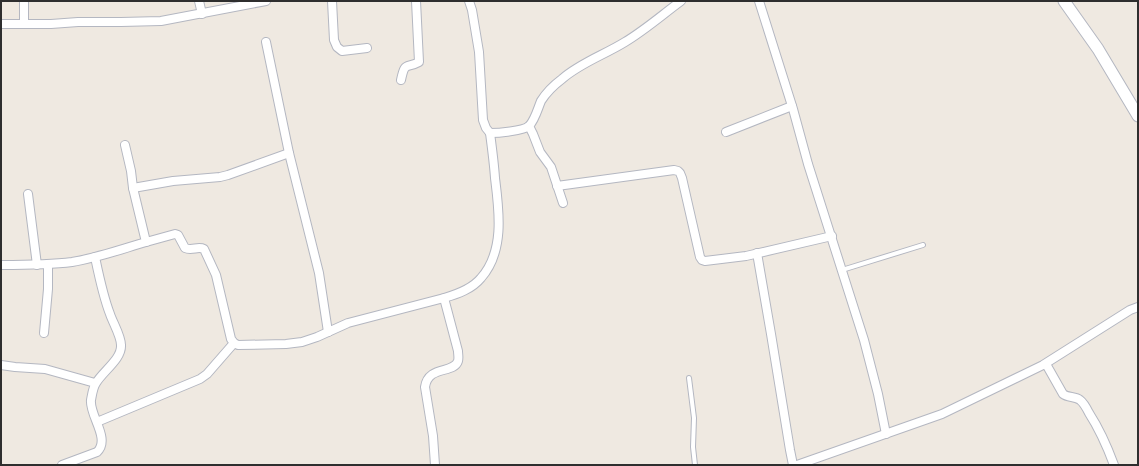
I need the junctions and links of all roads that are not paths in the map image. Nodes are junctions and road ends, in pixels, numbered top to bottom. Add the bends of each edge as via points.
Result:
1 (24, 1) edge
2 (199, 1) edge
3 (266, 1) edge
4 (332, 1) edge
5 (416, 1) edge
6 (469, 1) edge
7 (681, 1) edge
8 (759, 1) edge
9 (1064, 1) edge
10 (202, 14) junction
11 (1, 24) edge
12 (24, 24) junction
13 (266, 42) dead end
14 (367, 48) dead end
15 (401, 80) dead end
16 (792, 106) junction
17 (1138, 116) edge
18 (529, 126) junction
19 (726, 132) dead end
20 (490, 133) junction
21 (125, 145) dead end
22 (290, 153) junction
23 (557, 186) junction
24 (133, 188) junction
25 (28, 194) dead end
26 (563, 203) dead end
27 (832, 236) junction
28 (146, 242) junction
29 (923, 245) dead end
30 (757, 253) junction
31 (95, 257) junction
32 (37, 264) junction
33 (48, 264) junction
34 (1, 265) edge
35 (842, 270) junction
36 (444, 298) junction
37 (1138, 307) edge
38 (328, 332) junction
39 (44, 334) dead end
40 (234, 343) junction
41 (1046, 364) junction
42 (1, 365) edge
43 (689, 378) dead end
44 (96, 383) junction
45 (97, 422) junction
46 (886, 434) junction
47 (62, 465) edge
48 (435, 465) edge
49 (695, 465) edge
50 (793, 465) edge
51 (797, 465) edge
52 (1114, 465) edge

1 - 12 street
2 - 10 street
3 - 10 street
4 - 14 street via 334,40 337,47 342,51
5 - 15 street via 419,62 405,66
6 - 20 street via 479,52 483,120
7 - 18 street via 645,30 562,79 542,100
8 - 16 street
9 - 17 street via 1098,49
10 - 12 street via 148,22
11 - 12 street
13 - 22 street
16 - 19 street
16 - 27 street
18 - 20 street
18 - 23 street via 542,155 551,167
20 - 36 street via 499,217 496,250 482,278 471,287
21 - 24 street
22 - 24 street via 228,175
22 - 38 street via 319,273
23 - 26 street
23 - 30 street via 678,171 682,178 698,253 702,260
24 - 28 street
25 - 32 street
27 - 30 street
27 - 35 street
28 - 31 street
28 - 40 street via 175,234 185,248 204,249 216,275
29 - 35 lane
30 - 50 street
31 - 33 street
31 - 44 street via 109,313 121,341 119,355
32 - 33 street
32 - 34 street
33 - 39 street
35 - 46 street via 864,340
36 - 38 street via 348,323
36 - 48 street via 458,360 453,366 431,374 425,382
37 - 41 street
38 - 40 street via 302,342 286,344
40 - 45 street via 200,379
41 - 46 street via 942,414
41 - 52 street via 1062,394 1081,400 1101,433
42 - 44 street via 45,369
43 - 49 lane via 694,418
44 - 45 street via 91,402
45 - 47 street via 102,442 101,449
46 - 51 street

